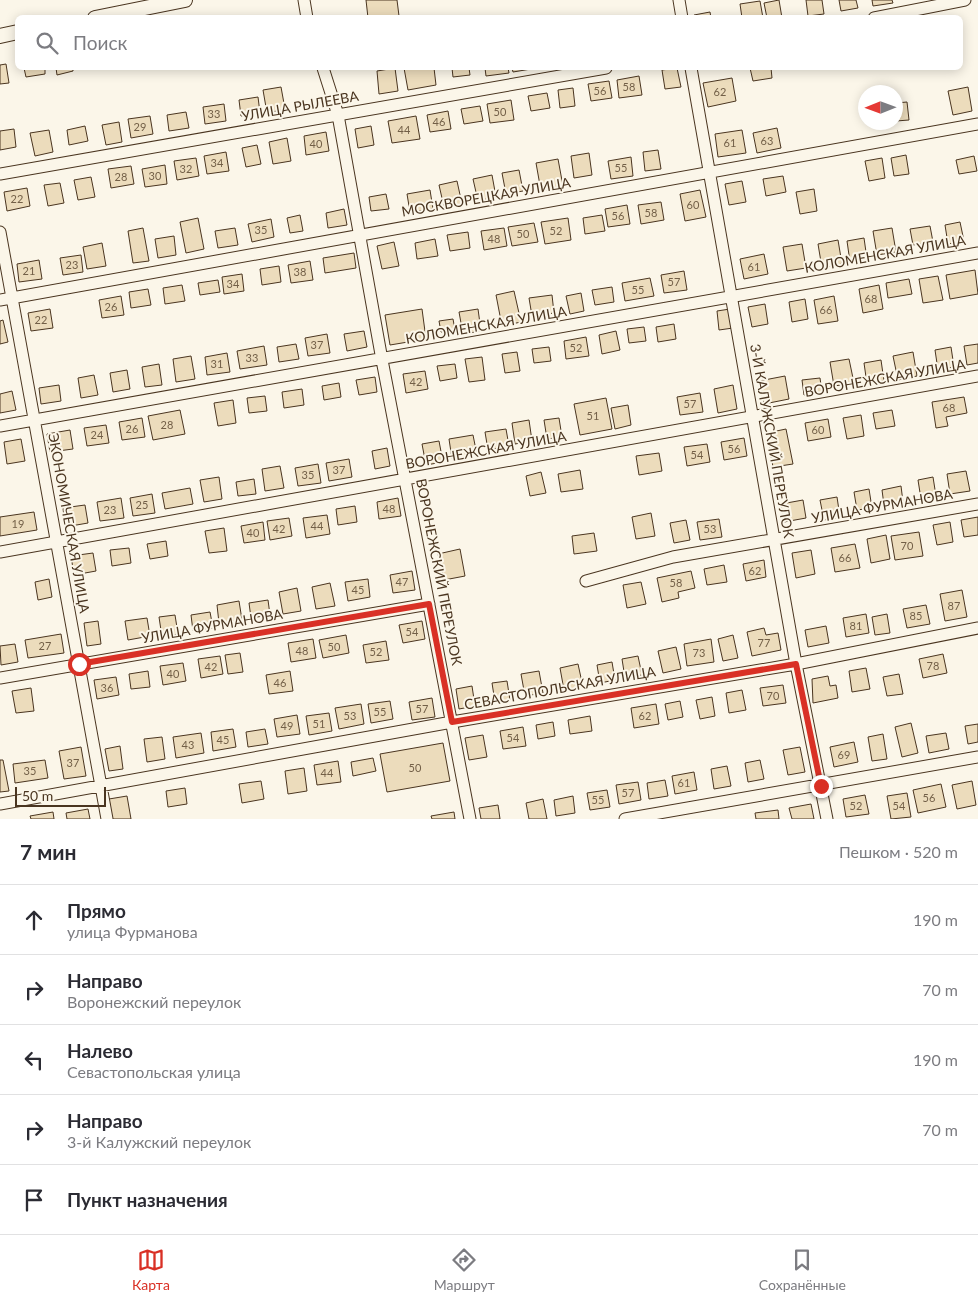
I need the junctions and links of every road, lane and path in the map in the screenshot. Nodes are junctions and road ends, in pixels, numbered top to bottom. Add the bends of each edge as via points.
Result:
1 (185, 0) edge
2 (304, 0) edge
3 (679, 0) edge
4 (965, 0) edge
5 (109, 15) edge
6 (306, 15) edge
7 (682, 15) edge
8 (889, 15) edge
9 (15, 33) edge
10 (0, 36) edge
11 (324, 70) edge
12 (595, 70) edge
13 (690, 70) edge
14 (338, 115) junction
15 (978, 124) edge
16 (710, 173) junction
17 (0, 174) edge
18 (0, 232) edge
19 (361, 235) junction
20 (978, 253) edge
21 (731, 296) junction
22 (6, 299) edge
23 (382, 360) junction
24 (978, 376) edge
25 (752, 417) junction
26 (35, 419) junction
27 (0, 426) edge
28 (406, 479) junction
29 (978, 504) edge
30 (57, 541) junction
31 (775, 541) junction
32 (0, 552) edge
33 (586, 581) dead end
34 (429, 604) junction
35 (978, 628) edge
36 (79, 664) junction
37 (796, 664) junction
38 (0, 678) edge
39 (452, 722) junction
40 (978, 757) edge
41 (101, 786) junction
42 (821, 786) junction
43 (0, 804) edge
44 (107, 819) edge
45 (470, 819) edge
46 (625, 819) edge
47 (827, 819) edge

1 - 5 street
2 - 6 street
3 - 7 street
4 - 8 street
9 - 10 street
11 - 14 street, ВОРОНЕЖСКИЙ ПЕРЕУЛОК
12 - 14 street, УЛИЦА РЫЛЕЕВА
13 - 16 street, 3-Й КАЛУЖСКИЙ ПЕРЕУЛОК
14 - 17 street, УЛИЦА РЫЛЕЕВА
14 - 19 street, ВОРОНЕЖСКИЙ ПЕРЕУЛОК
15 - 16 street, МОСКВОРЕЦКАЯ УЛИЦА
16 - 19 street, МОСКВОРЕЦКАЯ УЛИЦА
16 - 21 street, 3-Й КАЛУЖСКИЙ ПЕРЕУЛОК
18 - 22 street, ЭКОНОМИЧЕСКАЯ УЛИЦА
19 - 22 street, МОСКВОРЕЦКАЯ УЛИЦА
19 - 23 street, ВОРОНЕЖСКИЙ ПЕРЕУЛОК
20 - 21 street, КОЛОМЕНСКАЯ УЛИЦА
21 - 23 street, КОЛОМЕНСКАЯ УЛИЦА
21 - 25 street, 3-Й КАЛУЖСКИЙ ПЕРЕУЛОК
22 - 26 street, ЭКОНОМИЧЕСКАЯ УЛИЦА
23 - 26 street, КОЛОМЕНСКАЯ УЛИЦА
23 - 28 street, ВОРОНЕЖСКИЙ ПЕРЕУЛОК
24 - 25 street, ВОРОНЕЖСКАЯ УЛИЦА
25 - 28 street, ВОРОНЕЖСКАЯ УЛИЦА
25 - 31 street, 3-Й КАЛУЖСКИЙ ПЕРЕУЛОК
26 - 27 street, КОЛОМЕНСКАЯ УЛИЦА
26 - 30 street, ЭКОНОМИЧЕСКАЯ УЛИЦА
28 - 30 street, ВОРОНЕЖСКАЯ УЛИЦА
28 - 34 street, ВОРОНЕЖСКИЙ ПЕРЕУЛОК
29 - 31 street, УЛИЦА ФУРМАНОВА
30 - 32 street, ВОРОНЕЖСКАЯ УЛИЦА
30 - 36 street, ЭКОНОМИЧЕСКАЯ УЛИЦА
31 - 33 street, УЛИЦА ФУРМАНОВА via 674,557
31 - 37 street, 3-Й КАЛУЖСКИЙ ПЕРЕУЛОК
34 - 36 street, УЛИЦА ФУРМАНОВА
34 - 39 street, ВОРОНЕЖСКИЙ ПЕРЕУЛОК
35 - 37 street, СЕВАСТОПОЛЬСКАЯ УЛИЦА
36 - 38 street, УЛИЦА ФУРМАНОВА
36 - 41 street, ЭКОНОМИЧЕСКАЯ УЛИЦА
37 - 39 street, СЕВАСТОПОЛЬСКАЯ УЛИЦА
37 - 42 street, 3-Й КАЛУЖСКИЙ ПЕРЕУЛОК
39 - 41 street, СЕВАСТОПОЛЬСКАЯ УЛИЦА
39 - 45 street, ВОРОНЕЖСКИЙ ПЕРЕУЛОК
40 - 42 street
41 - 43 street, СЕВАСТОПОЛЬСКАЯ УЛИЦА
41 - 44 street, ЭКОНОМИЧЕСКАЯ УЛИЦА
42 - 46 street
42 - 47 street, 3-Й КАЛУЖСКИЙ ПЕРЕУЛОК

